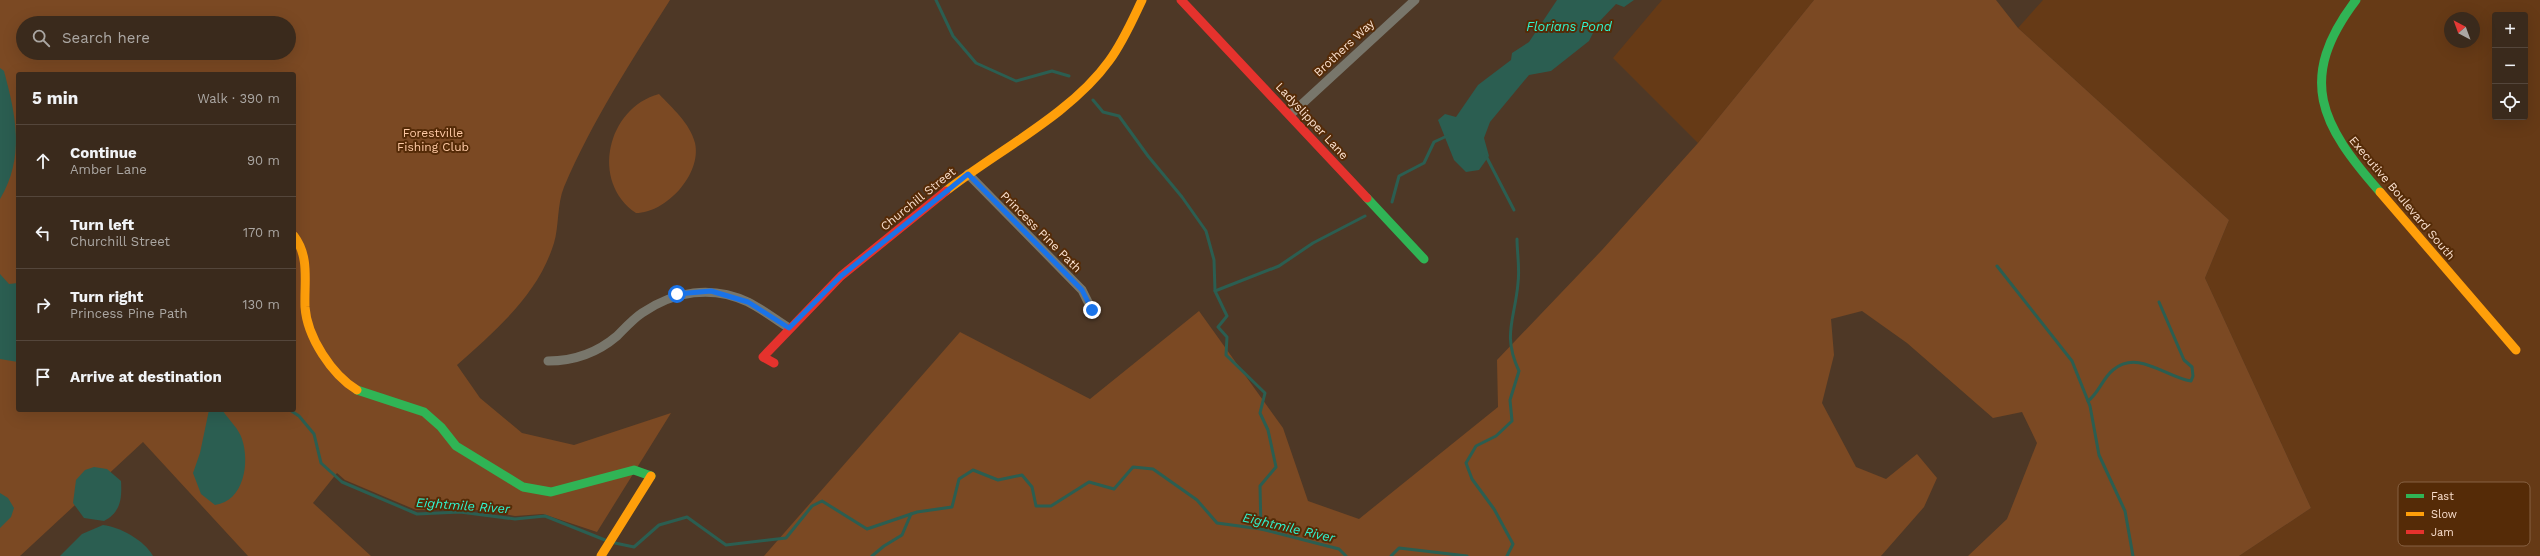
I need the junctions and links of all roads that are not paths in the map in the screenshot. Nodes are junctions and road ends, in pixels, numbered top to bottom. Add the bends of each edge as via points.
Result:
1 (1142, 0) edge
2 (1181, 0) edge
3 (1415, 0) edge
4 (2356, 0) edge
5 (1290, 114) junction
6 (968, 174) junction
7 (296, 239) edge
8 (1424, 259) dead end
9 (1092, 310) dead end
10 (789, 328) junction
11 (2516, 350) dead end
12 (548, 361) dead end
13 (774, 363) dead end
14 (601, 556) edge

1 - 6 street, Churchill Street via 1125,38 1091,83 1068,104
2 - 5 street, Ladyslipper Lane
3 - 5 street, Brothers Way
4 - 11 street, Executive Boulevard South via 2333,32 2324,60 2322,99 2330,124 2350,158
5 - 8 street, Ladyslipper Lane
6 - 9 street, Princess Pine Path via 1082,290
6 - 10 street, Churchill Street via 841,276
7 - 14 street via 300,244 307,276 305,308 316,346 339,375 356,390 424,412 441,427 456,446 523,487 551,492 634,470 652,475
10 - 12 street via 748,302 711,291 677,294 642,313 616,337 588,356
10 - 13 street, Churchill Street via 763,357

